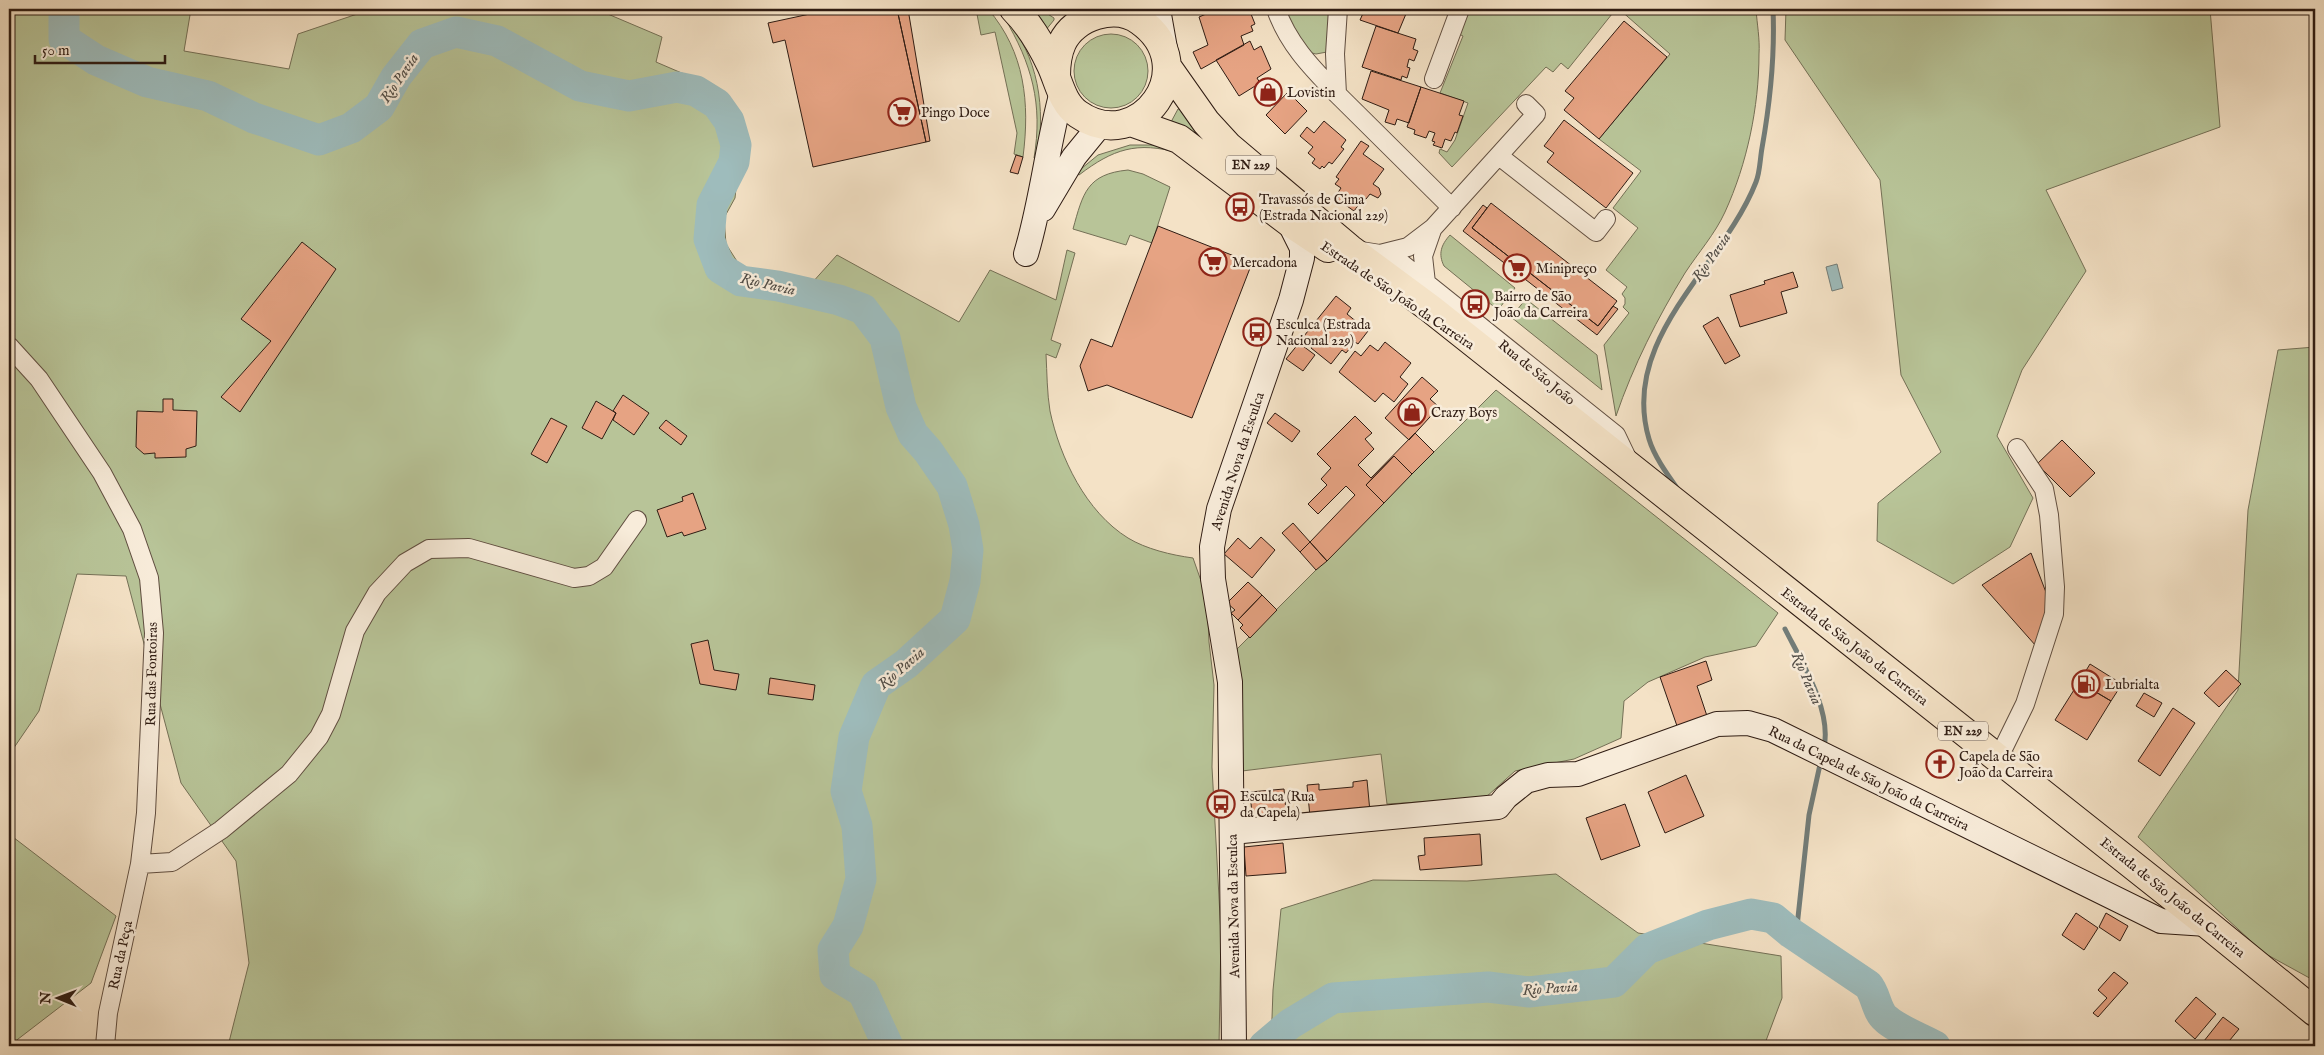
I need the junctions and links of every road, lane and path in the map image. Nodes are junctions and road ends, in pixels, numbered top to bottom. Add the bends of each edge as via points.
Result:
1 (1014, 9) edge
2 (1158, 9) edge
3 (1276, 9) edge
4 (1338, 9) edge
5 (1460, 9) edge
6 (1092, 12) edge
7 (1167, 61) junction
8 (1434, 79) dead end
9 (1059, 84) junction
10 (1337, 94) junction
11 (1526, 104) dead end
12 (1131, 122) junction
13 (1101, 124) junction
14 (1499, 156) junction
15 (1452, 208) junction
16 (1606, 219) dead end
17 (1036, 221) junction
18 (1289, 222) junction
19 (1433, 228) junction
20 (1347, 253) junction
21 (1026, 254) dead end
22 (1380, 254) junction
23 (1426, 283) junction
24 (1291, 300) junction
25 (9, 346) edge
26 (2017, 448) dead end
27 (1634, 471) junction
28 (637, 520) dead end
29 (1998, 759) junction
30 (1232, 832) junction
31 (140, 864) junction
32 (2207, 924) junction
33 (2291, 992) junction
34 (2315, 1004) edge
35 (2315, 1012) edge
36 (105, 1046) edge
37 (1234, 1046) edge

1 - 9 main road, EN 229 via 1042,47
2 - 7 street
3 - 10 street via 1300,55
4 - 10 street
5 - 8 street
6 - 7 main road, EN 229 via 1121,13 1137,18 1150,28
6 - 9 main road, EN 229 via 1063,41 1057,58
7 - 12 main road, EN 229 via 1164,88 1154,106
7 - 20 main road, Estrada de São João da Carreira / EN 229 via 1206,122 1228,146
9 - 13 main road, EN 229 via 1068,104 1077,113
9 - 17 street
10 - 15 street
11 - 14 street, Rua de São João via 1536,114
12 - 13 main road, EN 229
12 - 18 main road, Estrada de São João da Carreira / EN 229 via 1179,139
13 - 17 street via 1074,157
14 - 15 street, Rua de São João
14 - 16 street via 1596,232
15 - 19 street, Rua de São João
17 - 21 street
18 - 20 main road, Estrada de São João da Carreira / EN 229
18 - 24 street, Avenida Nova da Esculca via 1302,248
19 - 22 street, Rua de São João via 1415,244
19 - 23 street, Rua de São João via 1423,256
20 - 22 street, Rua de São João
20 - 24 street, Avenida Nova da Esculca via 1326,256 1314,265
20 - 27 main road, Estrada de São João da Carreira / EN 229
22 - 23 street, Rua de São João via 1400,262
23 - 27 street, Rua de São João via 1616,435
24 - 30 street, Avenida Nova da Esculca via 1219,509 1213,537 1213,579 1230,682
25 - 31 street, Rua das Fontoiras via 39,379 102,473 132,529 148,578 154,632 146,813
26 - 29 street via 2044,489 2055,588 2054,614 2025,704
27 - 29 main road, Estrada de São João da Carreira / EN 229
28 - 31 street via 604,567 589,576 574,578 469,548 429,549 405,563 377,593 355,630 331,714 319,738 289,774 221,830 172,862
29 - 32 main road, Estrada de São João da Carreira / EN 229
30 - 32 street, Rua da Capela de São João da Carreira via 1498,807 1526,780 1578,774 1716,724 1748,723 1773,730 2160,922
30 - 37 street, Avenida Nova da Esculca
31 - 36 street, Rua da Peça via 108,1013
32 - 33 main road, Estrada de São João da Carreira / EN 229
33 - 34 main road, EN 229
33 - 35 main road, EN 229

